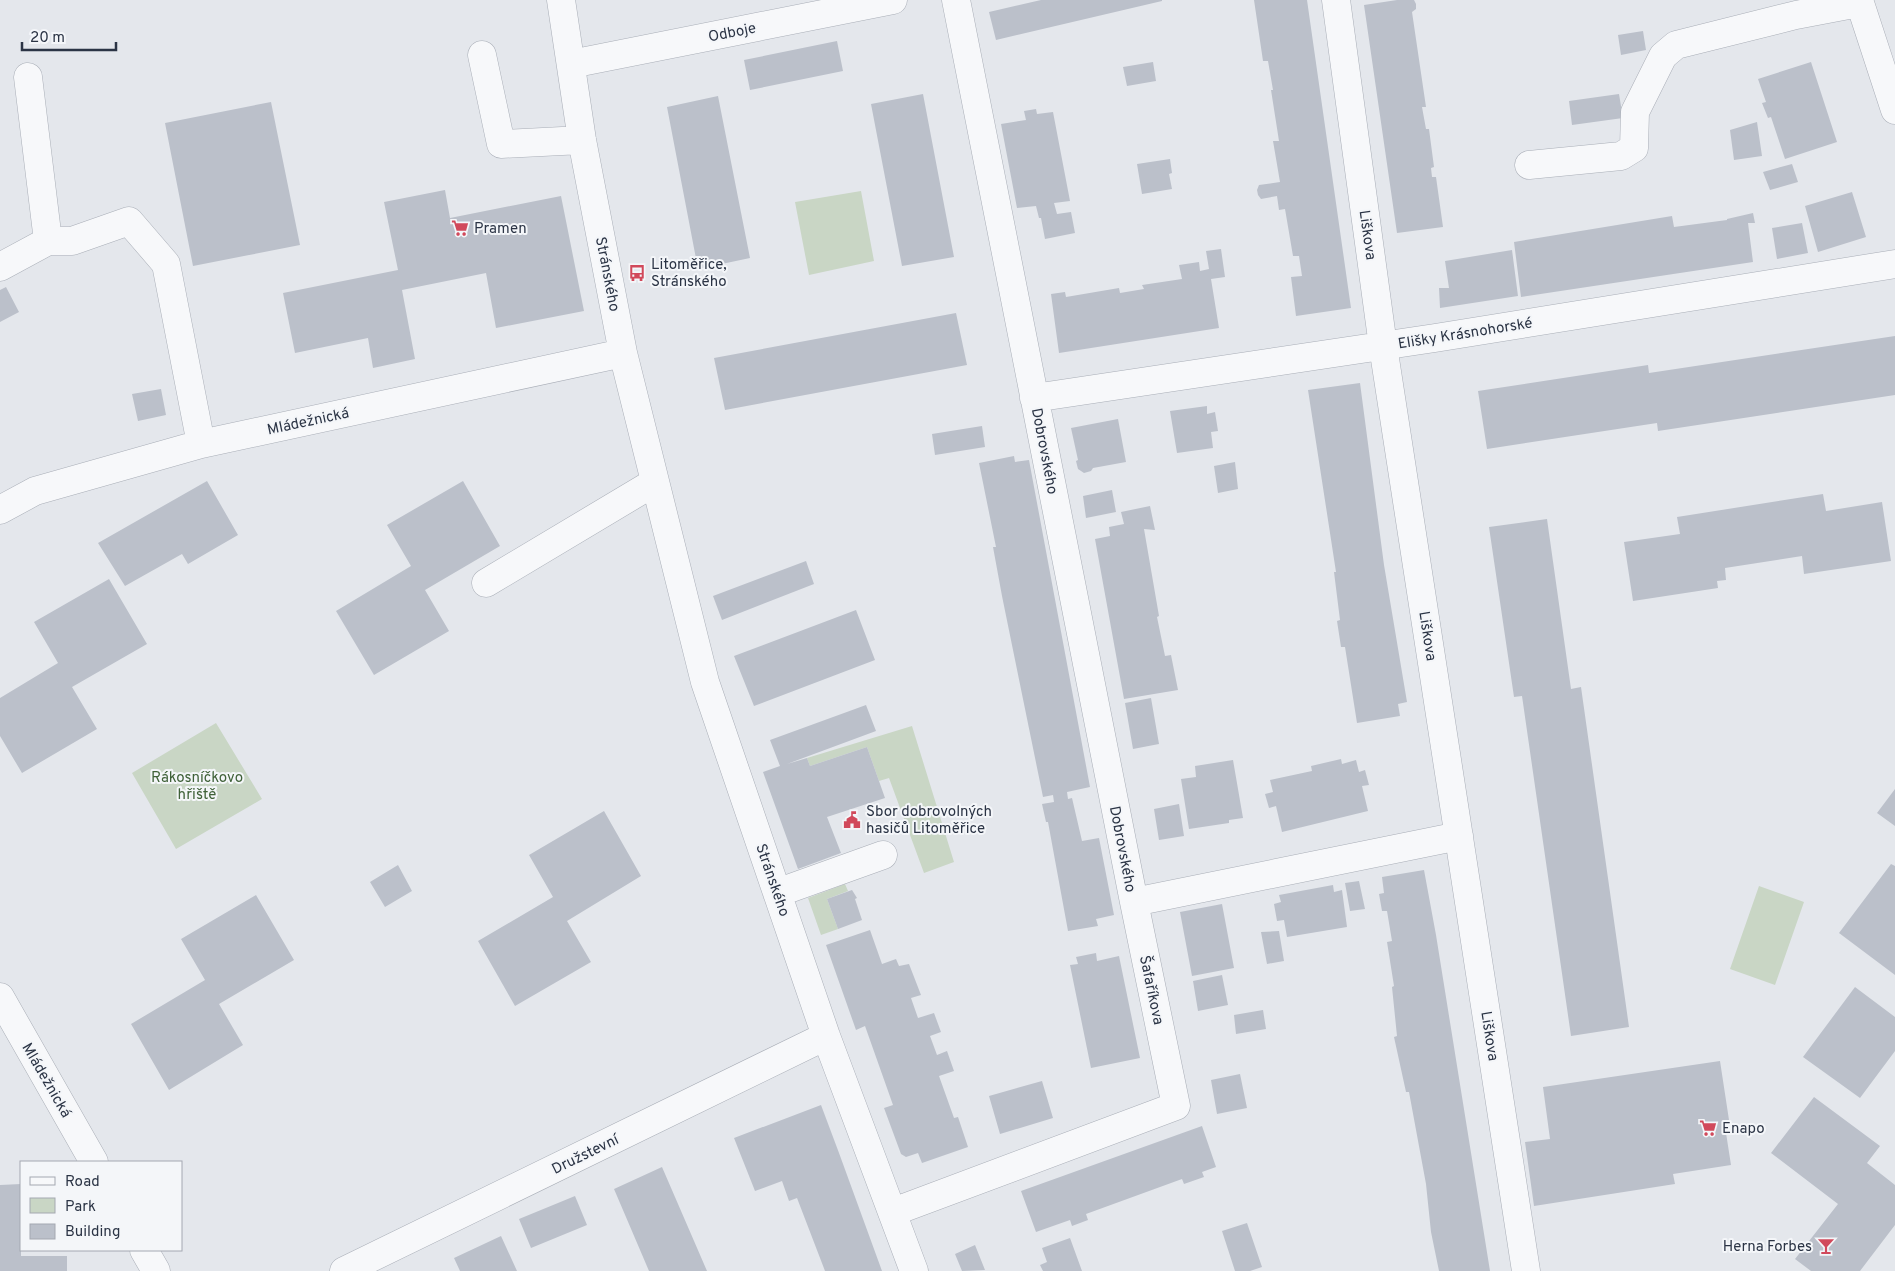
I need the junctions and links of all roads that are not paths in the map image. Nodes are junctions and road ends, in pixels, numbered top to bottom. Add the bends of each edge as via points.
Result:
1 (561, 0) edge
2 (893, 0) edge
3 (956, 0) edge
4 (1336, 0) edge
5 (1859, 2) edge
6 (1794, 7) edge
7 (482, 55) dead end
8 (571, 64) junction
9 (28, 77) dead end
10 (1895, 110) edge
11 (582, 140) junction
12 (1529, 165) dead end
13 (48, 241) junction
14 (1895, 264) edge
15 (0, 267) edge
16 (1383, 346) junction
17 (624, 353) junction
18 (1034, 398) junction
19 (201, 444) junction
20 (655, 482) junction
21 (0, 510) edge
22 (486, 583) dead end
23 (1459, 836) junction
24 (882, 855) dead end
25 (777, 893) junction
26 (1134, 902) junction
27 (0, 997) edge
28 (826, 1036) junction
29 (93, 1161) edge
30 (893, 1212) junction
31 (145, 1251) edge
32 (156, 1271) edge
33 (344, 1271) edge
34 (914, 1271) edge
35 (1526, 1271) edge

1 - 8 street, Stránského
2 - 8 street, Odboje
3 - 18 street, Dobrovského
4 - 16 street, Liškova
5 - 6 street
5 - 10 street
6 - 12 street via 1676,45 1663,56 1635,112 1634,148 1621,156
7 - 11 street via 501,144
8 - 11 street, Stránského
9 - 13 street
11 - 17 street, Stránského
13 - 15 street
13 - 19 street via 72,241 129,221 166,264
14 - 16 street, Elišky Krásnohorské
16 - 18 street, Elišky Krásnohorské
16 - 23 street, Liškova
17 - 19 street, Mládežnická
17 - 20 street, Stránského
18 - 26 street, Dobrovského
19 - 21 street, Mládežnická via 35,491
20 - 22 street
20 - 25 street, Stránského via 705,682
23 - 26 street
23 - 35 street, Liškova
24 - 25 street
25 - 28 street, Stránského
26 - 30 street, Šafaříkova via 1176,1106
27 - 29 street, Mládežnická
28 - 30 street, Stránského
28 - 33 street, Družstevní
30 - 34 street, Stránského
31 - 32 street

